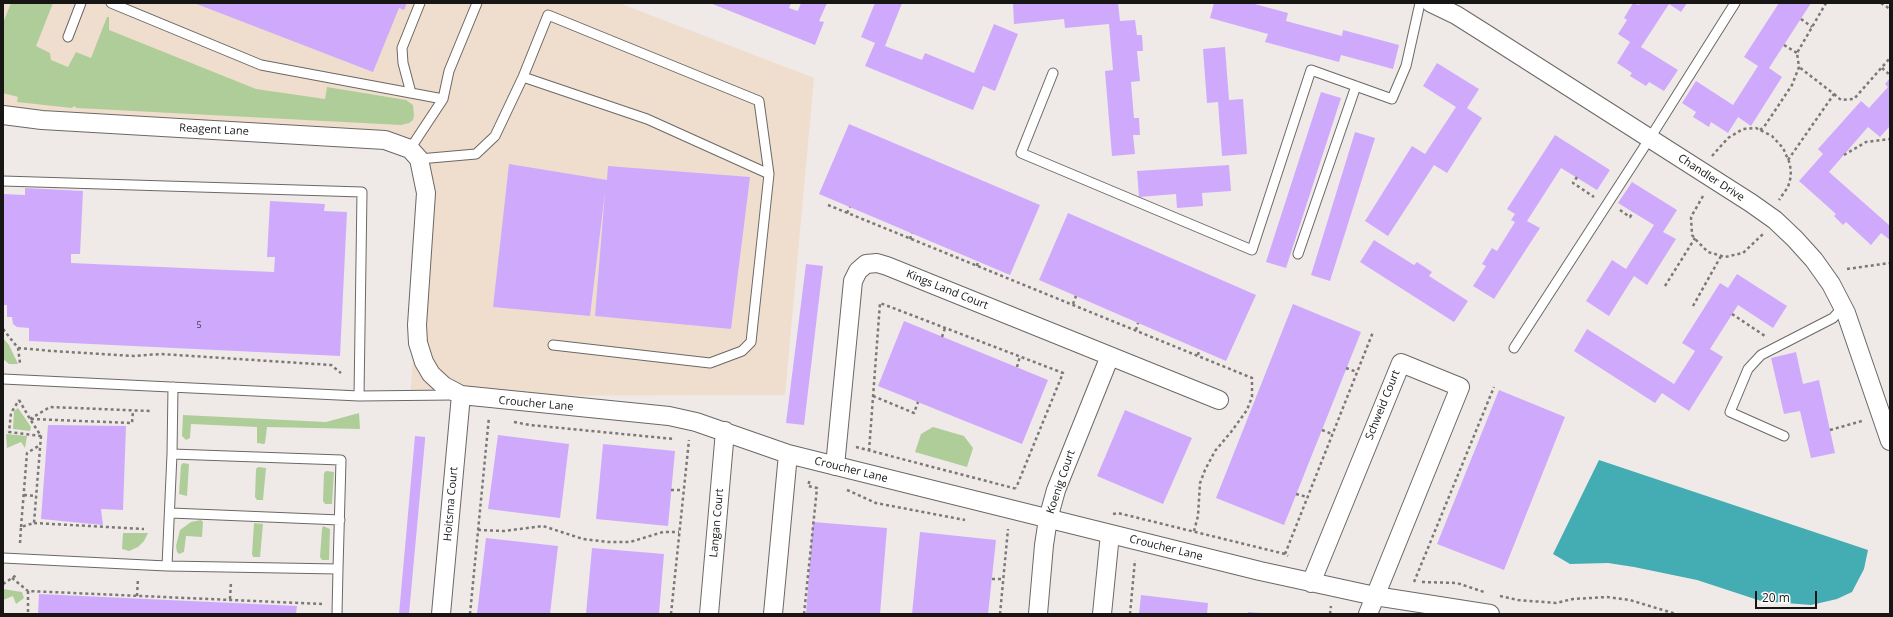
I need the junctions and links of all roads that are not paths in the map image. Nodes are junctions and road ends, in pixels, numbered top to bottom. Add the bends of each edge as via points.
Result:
1 (81, 3) edge
2 (111, 3) edge
3 (420, 3) edge
4 (477, 3) edge
5 (1420, 3) edge
6 (1431, 3) edge
7 (1735, 3) edge
8 (68, 37) dead end
9 (1053, 73) dead end
10 (523, 77) junction
11 (1356, 86) junction
12 (411, 93) junction
13 (443, 99) junction
14 (3, 115) edge
15 (1650, 138) junction
16 (415, 154) junction
17 (768, 174) junction
18 (3, 181) edge
19 (1298, 254) dead end
20 (1843, 307) junction
21 (553, 345) dead end
22 (1514, 348) dead end
23 (1110, 356) junction
24 (3, 379) edge
25 (173, 387) junction
26 (461, 395) junction
27 (359, 396) junction
28 (1219, 400) dead end
29 (725, 431) junction
30 (1784, 436) dead end
31 (1890, 441) edge
32 (172, 454) junction
33 (788, 454) junction
34 (836, 466) junction
35 (171, 512) junction
36 (1048, 519) junction
37 (340, 520) junction
38 (1110, 534) junction
39 (3, 558) edge
40 (168, 566) junction
41 (338, 569) junction
42 (1311, 583) junction
43 (1375, 596) junction
44 (1433, 609) edge
45 (337, 614) edge
46 (441, 614) edge
47 (709, 614) edge
48 (773, 614) edge
49 (1038, 614) edge
50 (1102, 614) edge
51 (1368, 614) edge
52 (1490, 614) edge

1 - 8 lane
2 - 12 lane via 261,65
3 - 12 lane via 402,48
4 - 13 lane via 449,71
5 - 11 lane via 1406,66 1392,99
6 - 15 street, Chandler Drive via 1456,15
7 - 15 lane
9 - 11 lane via 1021,153 1252,250 1311,70
10 - 16 lane via 495,136 476,154
10 - 17 lane via 647,119
10 - 17 lane via 548,15 759,101
11 - 19 lane
12 - 13 lane
13 - 16 lane
14 - 16 street, Reagent Lane via 42,120 385,140
15 - 20 street, Chandler Drive via 1771,217 1814,260
15 - 22 lane
16 - 26 street, Croucher Lane via 426,193 418,343 431,374 444,386
17 - 21 lane via 751,342 742,351 710,363
18 - 27 lane via 362,192
20 - 30 lane via 1833,318 1761,355 1748,369 1730,412
20 - 31 street, Chandler Drive
23 - 28 street, Kings Land Court
23 - 34 street, Kings Land Court via 886,266 877,263 866,264 858,271 853,281
23 - 36 street, Koenig Court via 1056,490
24 - 25 lane
25 - 27 lane
25 - 32 lane
26 - 27 lane
26 - 29 street, Croucher Lane via 669,416
26 - 46 street, Hoitsma Court
29 - 33 street, Croucher Lane
29 - 47 street, Langan Court
32 - 35 lane
32 - 37 lane via 341,460
33 - 34 street, Croucher Lane
33 - 48 street
34 - 36 street, Croucher Lane
35 - 37 lane
35 - 40 lane
36 - 38 street, Croucher Lane
36 - 49 street, Koenig Court
37 - 41 lane
38 - 42 street, Croucher Lane
38 - 50 street
39 - 40 lane
40 - 41 lane
41 - 45 lane
42 - 43 street, Croucher Lane
42 - 43 street, Schweid Court via 1401,363 1460,387
43 - 44 street, Croucher Lane
43 - 51 street
44 - 52 street, Croucher Lane

